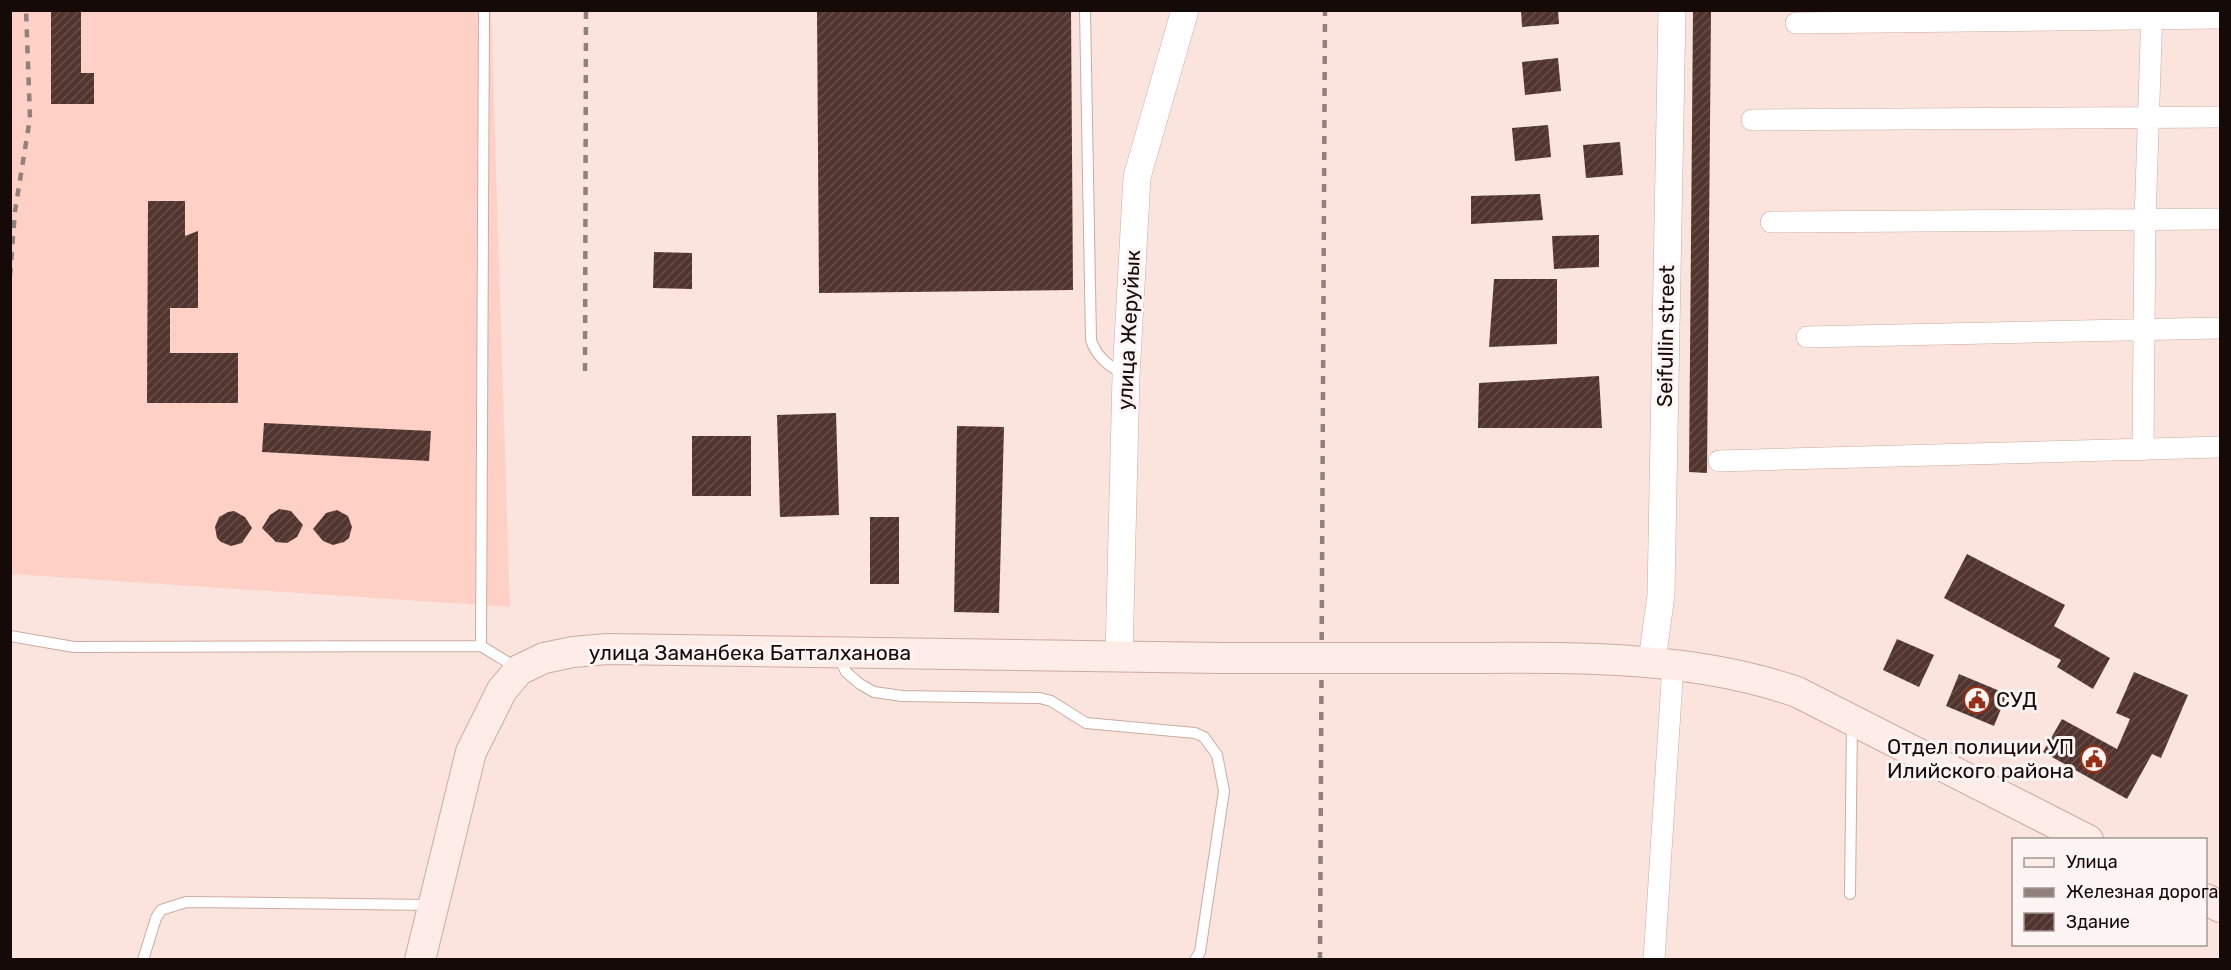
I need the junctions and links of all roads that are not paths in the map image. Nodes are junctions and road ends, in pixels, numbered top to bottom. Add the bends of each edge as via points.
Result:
1 (484, 10) edge
2 (1085, 10) edge
3 (1185, 10) edge
4 (1672, 10) edge
5 (2152, 15) edge
6 (2220, 18) edge
7 (1796, 23) dead end
8 (2147, 117) junction
9 (2220, 117) edge
10 (1752, 120) dead end
11 (2220, 219) edge
12 (2145, 221) junction
13 (1771, 222) dead end
14 (2220, 328) edge
15 (2145, 329) junction
16 (1807, 337) dead end
17 (1126, 376) junction
18 (2220, 447) edge
19 (2144, 450) junction
20 (1719, 461) dead end
21 (10, 636) edge
22 (481, 646) junction
23 (837, 652) junction
24 (1119, 656) junction
25 (1662, 663) junction
26 (519, 670) junction
27 (1852, 719) junction
28 (2084, 838) edge
29 (1850, 894) dead end
30 (433, 905) junction
31 (143, 960) edge
32 (420, 960) edge
33 (1195, 960) edge
34 (1654, 960) edge

1 - 22 lane
2 - 17 lane via 1091,340 1106,364
3 - 17 street, улица Жеруйык via 1137,177
4 - 25 street, Seifullin street
5 - 6 street
5 - 7 street
5 - 8 street
8 - 9 street
8 - 10 street
8 - 12 street
11 - 12 street
12 - 13 street
12 - 15 street
14 - 15 street
15 - 16 street
15 - 19 street
17 - 24 street, улица Жеруйык
18 - 19 street
19 - 20 street
21 - 22 lane via 74,646
22 - 26 lane
23 - 24 main road, улица Заманбека Батталханова
23 - 26 main road, улица Заманбека Батталханова via 607,649 544,658
23 - 33 lane via 846,672 874,692 1040,698 1086,723 1196,733 1204,737 1218,755 1224,791 1200,952
24 - 25 main road, улица Заманбека Батталханова, bridge
25 - 27 main road via 1767,681
25 - 34 street
26 - 30 main road, улица Заманбека Батталханова via 502,690 471,752
27 - 28 main road
27 - 29 lane
30 - 31 lane via 186,902 161,910
30 - 32 main road, улица Заманбека Батталханова

